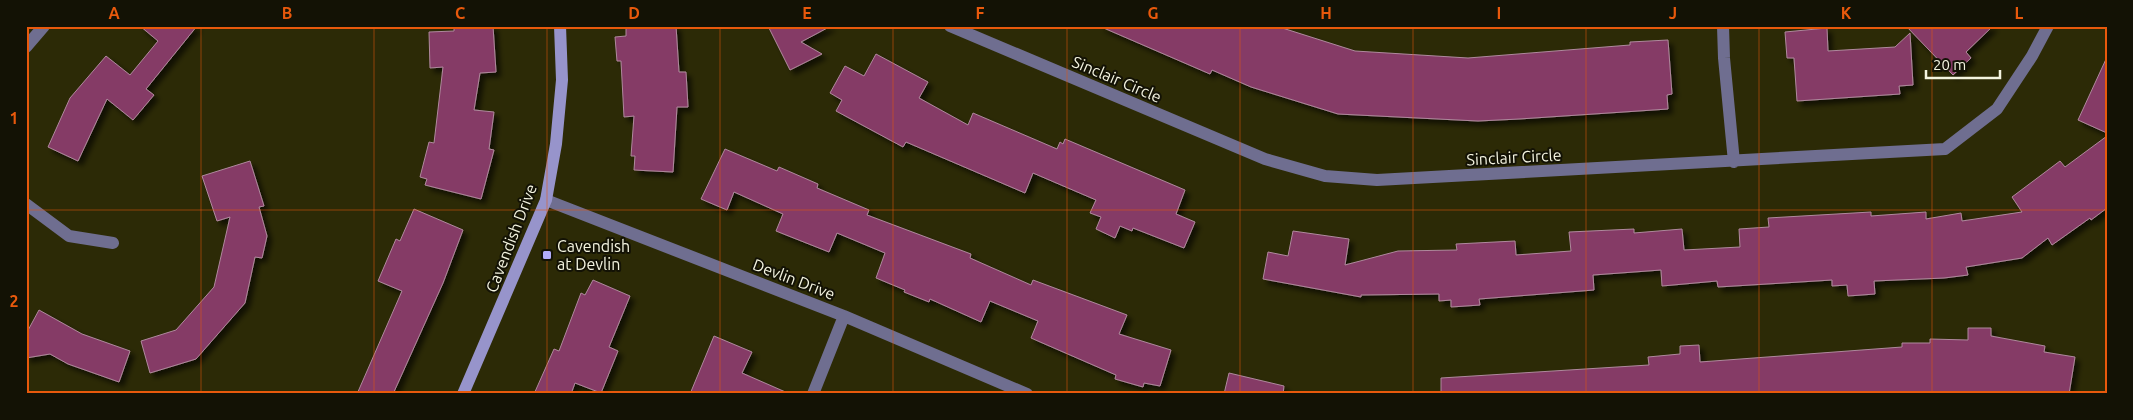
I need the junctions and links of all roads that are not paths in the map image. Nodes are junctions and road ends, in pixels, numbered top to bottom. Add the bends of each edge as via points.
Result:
1 (44, 26) edge
2 (560, 26) edge
3 (950, 26) edge
4 (1723, 26) edge
5 (2048, 26) edge
6 (26, 47) edge
7 (1734, 162) junction
8 (546, 200) junction
9 (26, 204) edge
10 (113, 243) dead end
11 (844, 316) junction
12 (463, 394) edge
13 (813, 394) edge
14 (1027, 394) edge

1 - 6 street
2 - 8 street, Cavendish Drive via 562,80 556,144
3 - 7 street, Sinclair Circle via 1265,159 1325,176 1377,180
4 - 7 street
5 - 7 street, Sinclair Circle via 1997,109 1945,149
8 - 11 street, Devlin Drive
8 - 12 street, Cavendish Drive
9 - 10 street via 68,236
11 - 13 street
11 - 14 street, Devlin Drive

